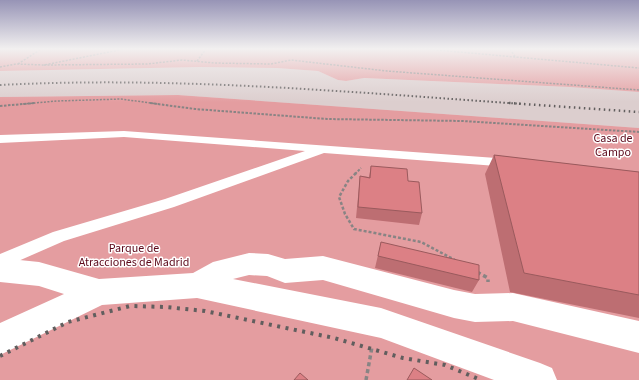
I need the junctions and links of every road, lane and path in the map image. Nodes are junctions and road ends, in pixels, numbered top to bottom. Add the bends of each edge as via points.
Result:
1 (350, 67) edge
2 (626, 67) edge
3 (639, 68) edge
4 (639, 90) edge
5 (0, 106) edge
6 (639, 132) edge
7 (0, 138) edge
8 (324, 148) junction
9 (378, 152) junction
10 (522, 164) edge
11 (0, 262) edge
12 (461, 263) edge
13 (0, 270) edge
14 (474, 270) edge
15 (197, 285) junction
16 (99, 292) junction
17 (492, 308) junction
18 (376, 322) junction
19 (639, 337) edge
20 (0, 339) edge
21 (366, 380) edge
22 (540, 380) edge

1 - 4 path
2 - 3 path
5 - 6 path via 121,99 195,109 327,118 462,121
7 - 8 lane via 124,134
8 - 9 lane
8 - 11 lane via 169,203 59,236
9 - 10 lane
9 - 12 path via 348,181 339,197 354,229 421,242
13 - 16 street via 39,274
14 - 17 path via 488,278
15 - 16 street
15 - 17 street via 223,270 249,264 268,265 284,272 323,268 454,304
15 - 18 street
16 - 20 street
17 - 19 street via 513,307
18 - 21 path
18 - 22 street

